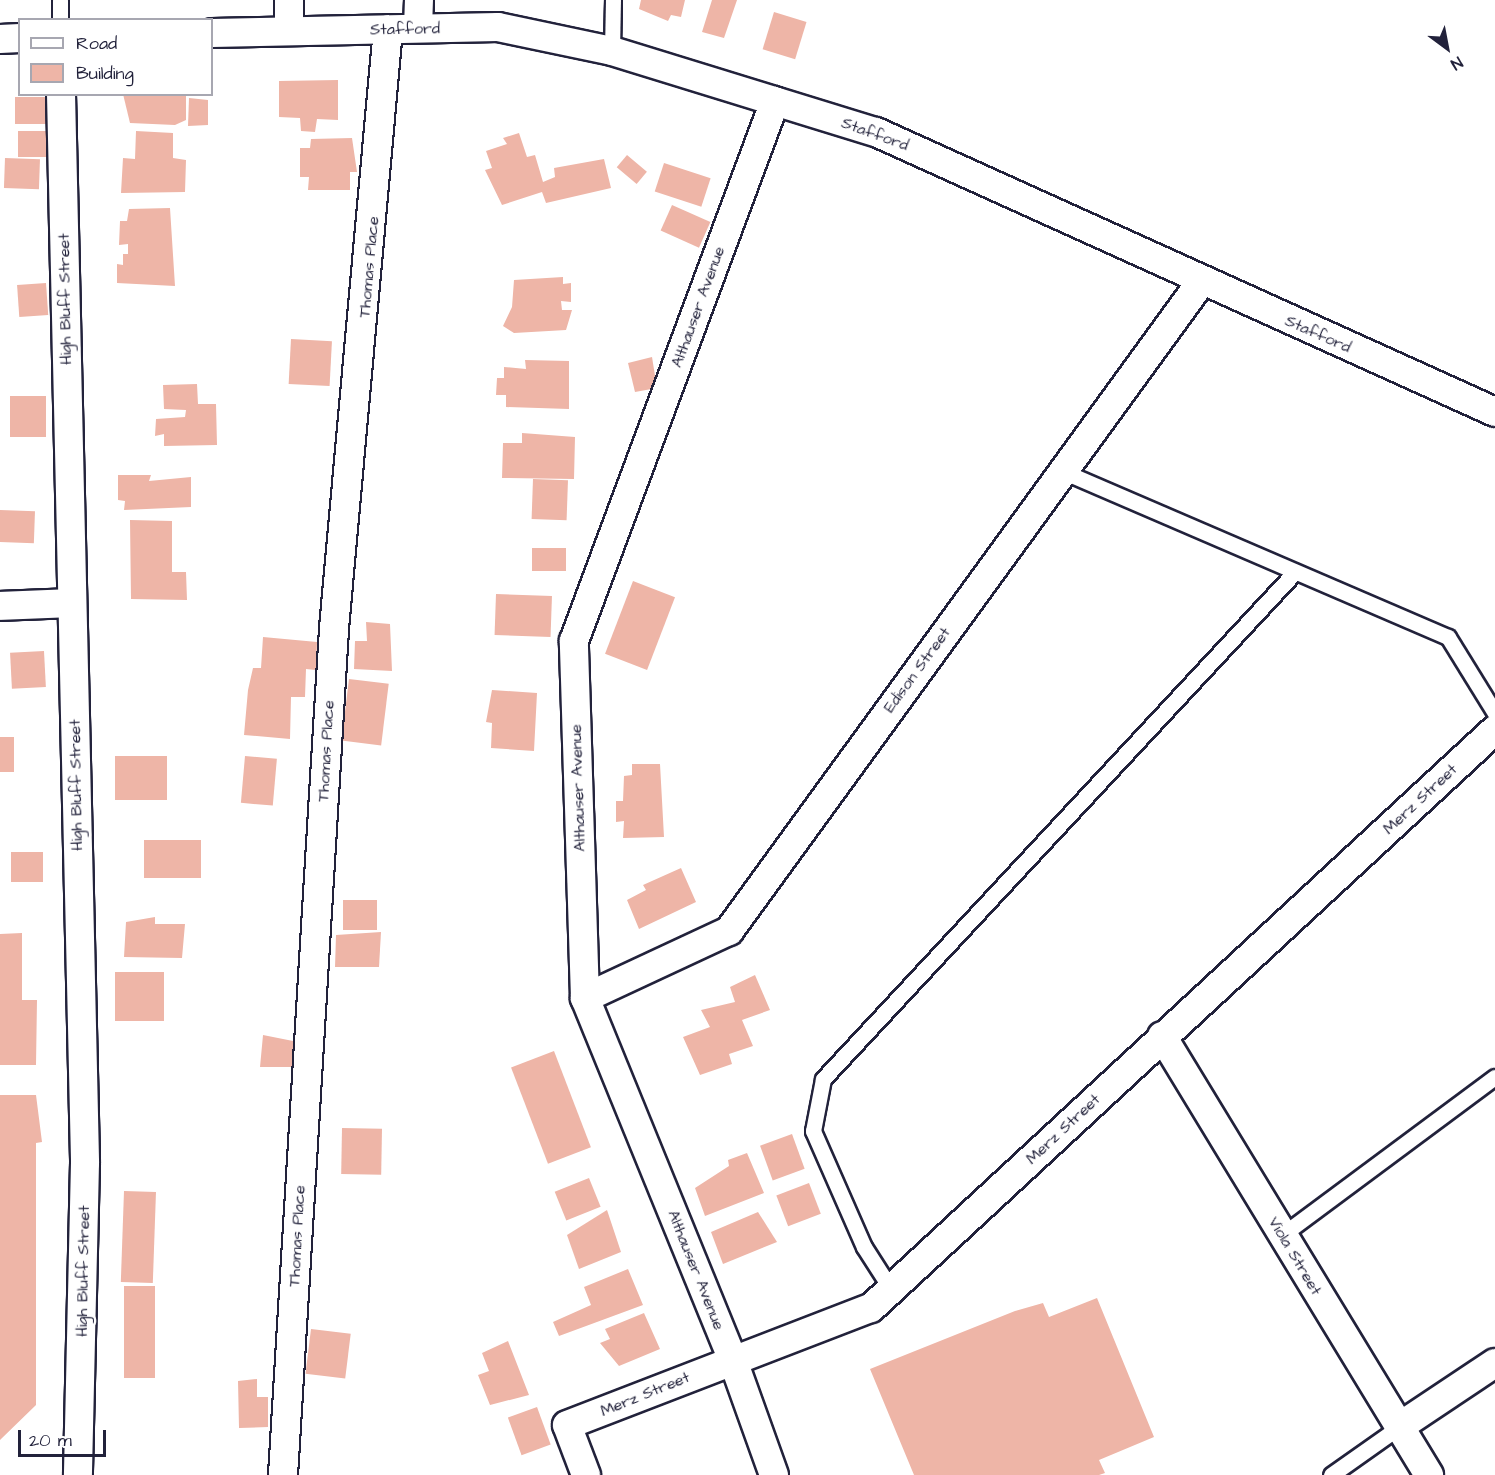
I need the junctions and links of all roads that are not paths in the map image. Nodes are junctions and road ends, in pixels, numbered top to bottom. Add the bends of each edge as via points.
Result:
1 (60, 0) edge
2 (289, 0) edge
3 (419, 0) edge
4 (613, 0) edge
5 (60, 18) edge
6 (418, 28) junction
7 (388, 29) junction
8 (289, 31) junction
9 (213, 33) edge
10 (18, 38) edge
11 (0, 39) edge
12 (612, 51) junction
13 (60, 96) edge
14 (775, 101) junction
15 (1201, 282) junction
16 (1495, 412) edge
17 (1060, 470) junction
18 (1295, 572) junction
19 (71, 603) junction
20 (0, 606) edge
21 (1495, 713) edge
22 (1495, 730) edge
23 (585, 998) junction
24 (1162, 1036) junction
25 (1495, 1077) edge
26 (1282, 1235) junction
27 (891, 1289) junction
28 (732, 1358) junction
29 (1495, 1363) edge
30 (1399, 1427) junction
31 (78, 1475) edge
32 (283, 1475) edge
33 (586, 1475) edge
34 (774, 1475) edge
35 (1331, 1475) edge
36 (1429, 1475) edge

1 - 5 lane
2 - 8 street
3 - 6 street
4 - 12 lane
6 - 7 street, Stafford
6 - 12 street, Stafford via 498,27
7 - 8 street, Stafford
7 - 32 street, Thomas Place via 334,628
8 - 9 street, Stafford
10 - 11 street
12 - 14 street, Stafford
13 - 19 street, High Bluff Street
14 - 15 street, Stafford via 876,132
14 - 23 street, Althauser Avenue via 573,641
15 - 16 street, Stafford
15 - 17 street, Edison Street
17 - 18 lane
17 - 23 street, Edison Street via 729,931
18 - 21 lane via 1448,637
18 - 27 lane via 823,1079 813,1131 864,1247
19 - 20 street
19 - 31 street, High Bluff Street via 85,1163
22 - 24 street, Merz Street
23 - 28 street, Althauser Avenue
24 - 26 street, Viola Street
24 - 27 street, Merz Street
25 - 26 lane
26 - 30 street, Viola Street
27 - 28 street, Merz Street via 871,1308
28 - 33 street, Merz Street via 567,1425
28 - 34 street, Althauser Avenue
29 - 30 street
30 - 35 lane
30 - 36 street, Viola Street

